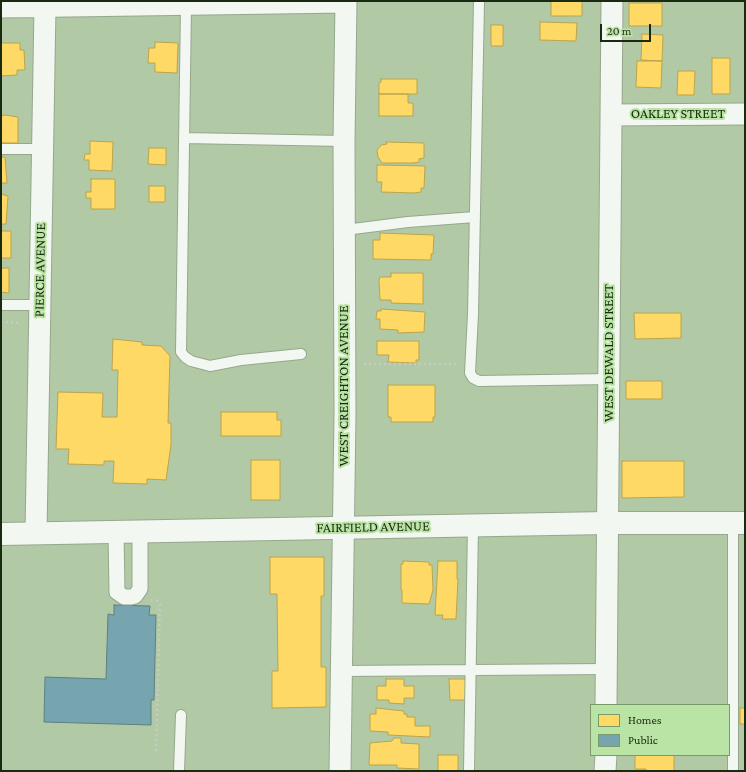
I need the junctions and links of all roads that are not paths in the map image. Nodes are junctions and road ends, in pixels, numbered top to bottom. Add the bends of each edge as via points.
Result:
1 (479, 1) edge
2 (612, 1) edge
3 (346, 2) edge
4 (186, 6) junction
5 (1, 7) edge
6 (45, 7) junction
7 (745, 114) edge
8 (611, 115) junction
9 (184, 138) junction
10 (344, 141) junction
11 (1, 149) edge
12 (42, 149) junction
13 (475, 217) junction
14 (345, 230) junction
15 (40, 304) junction
16 (1, 305) edge
17 (300, 354) dead end
18 (609, 379) junction
19 (608, 523) junction
20 (739, 523) edge
21 (473, 525) junction
22 (342, 528) junction
23 (116, 532) junction
24 (140, 532) junction
25 (36, 533) junction
26 (1, 534) edge
27 (470, 669) junction
28 (606, 669) junction
29 (341, 671) junction
30 (606, 704) edge
31 (180, 714) dead end
32 (606, 756) edge
33 (179, 771) edge
34 (340, 771) edge
35 (469, 771) edge
36 (606, 771) edge
37 (733, 771) edge

1 - 13 lane
2 - 8 street, WEST DEWALD STREET
3 - 4 street
3 - 10 street, WEST CREIGHTON AVENUE
4 - 6 street
4 - 9 lane
5 - 6 street
6 - 12 street, PIERCE AVENUE
7 - 8 street, OAKLEY STREET
8 - 18 street, WEST DEWALD STREET
9 - 10 lane
9 - 17 lane via 181,352 191,361 210,366
10 - 14 street, WEST CREIGHTON AVENUE
11 - 12 lane
12 - 15 street, PIERCE AVENUE
13 - 14 lane
13 - 18 lane via 469,364 473,378 478,381
14 - 22 street, WEST CREIGHTON AVENUE
15 - 16 lane
15 - 25 street, PIERCE AVENUE
18 - 19 street, WEST DEWALD STREET
19 - 20 main road, FAIRFIELD AVENUE
19 - 21 main road, FAIRFIELD AVENUE
19 - 28 street, WEST DEWALD STREET
20 - 37 lane
21 - 22 main road, FAIRFIELD AVENUE
21 - 27 lane
22 - 24 main road, FAIRFIELD AVENUE
22 - 29 street, WEST CREIGHTON AVENUE
23 - 24 main road, FAIRFIELD AVENUE
23 - 24 street via 117,592 124,597 135,596 140,589
23 - 25 main road, FAIRFIELD AVENUE
25 - 26 main road, FAIRFIELD AVENUE
27 - 28 lane
27 - 29 lane
27 - 35 lane
28 - 30 street, WEST DEWALD STREET
29 - 34 street, WEST CREIGHTON AVENUE
31 - 33 lane
32 - 36 street

